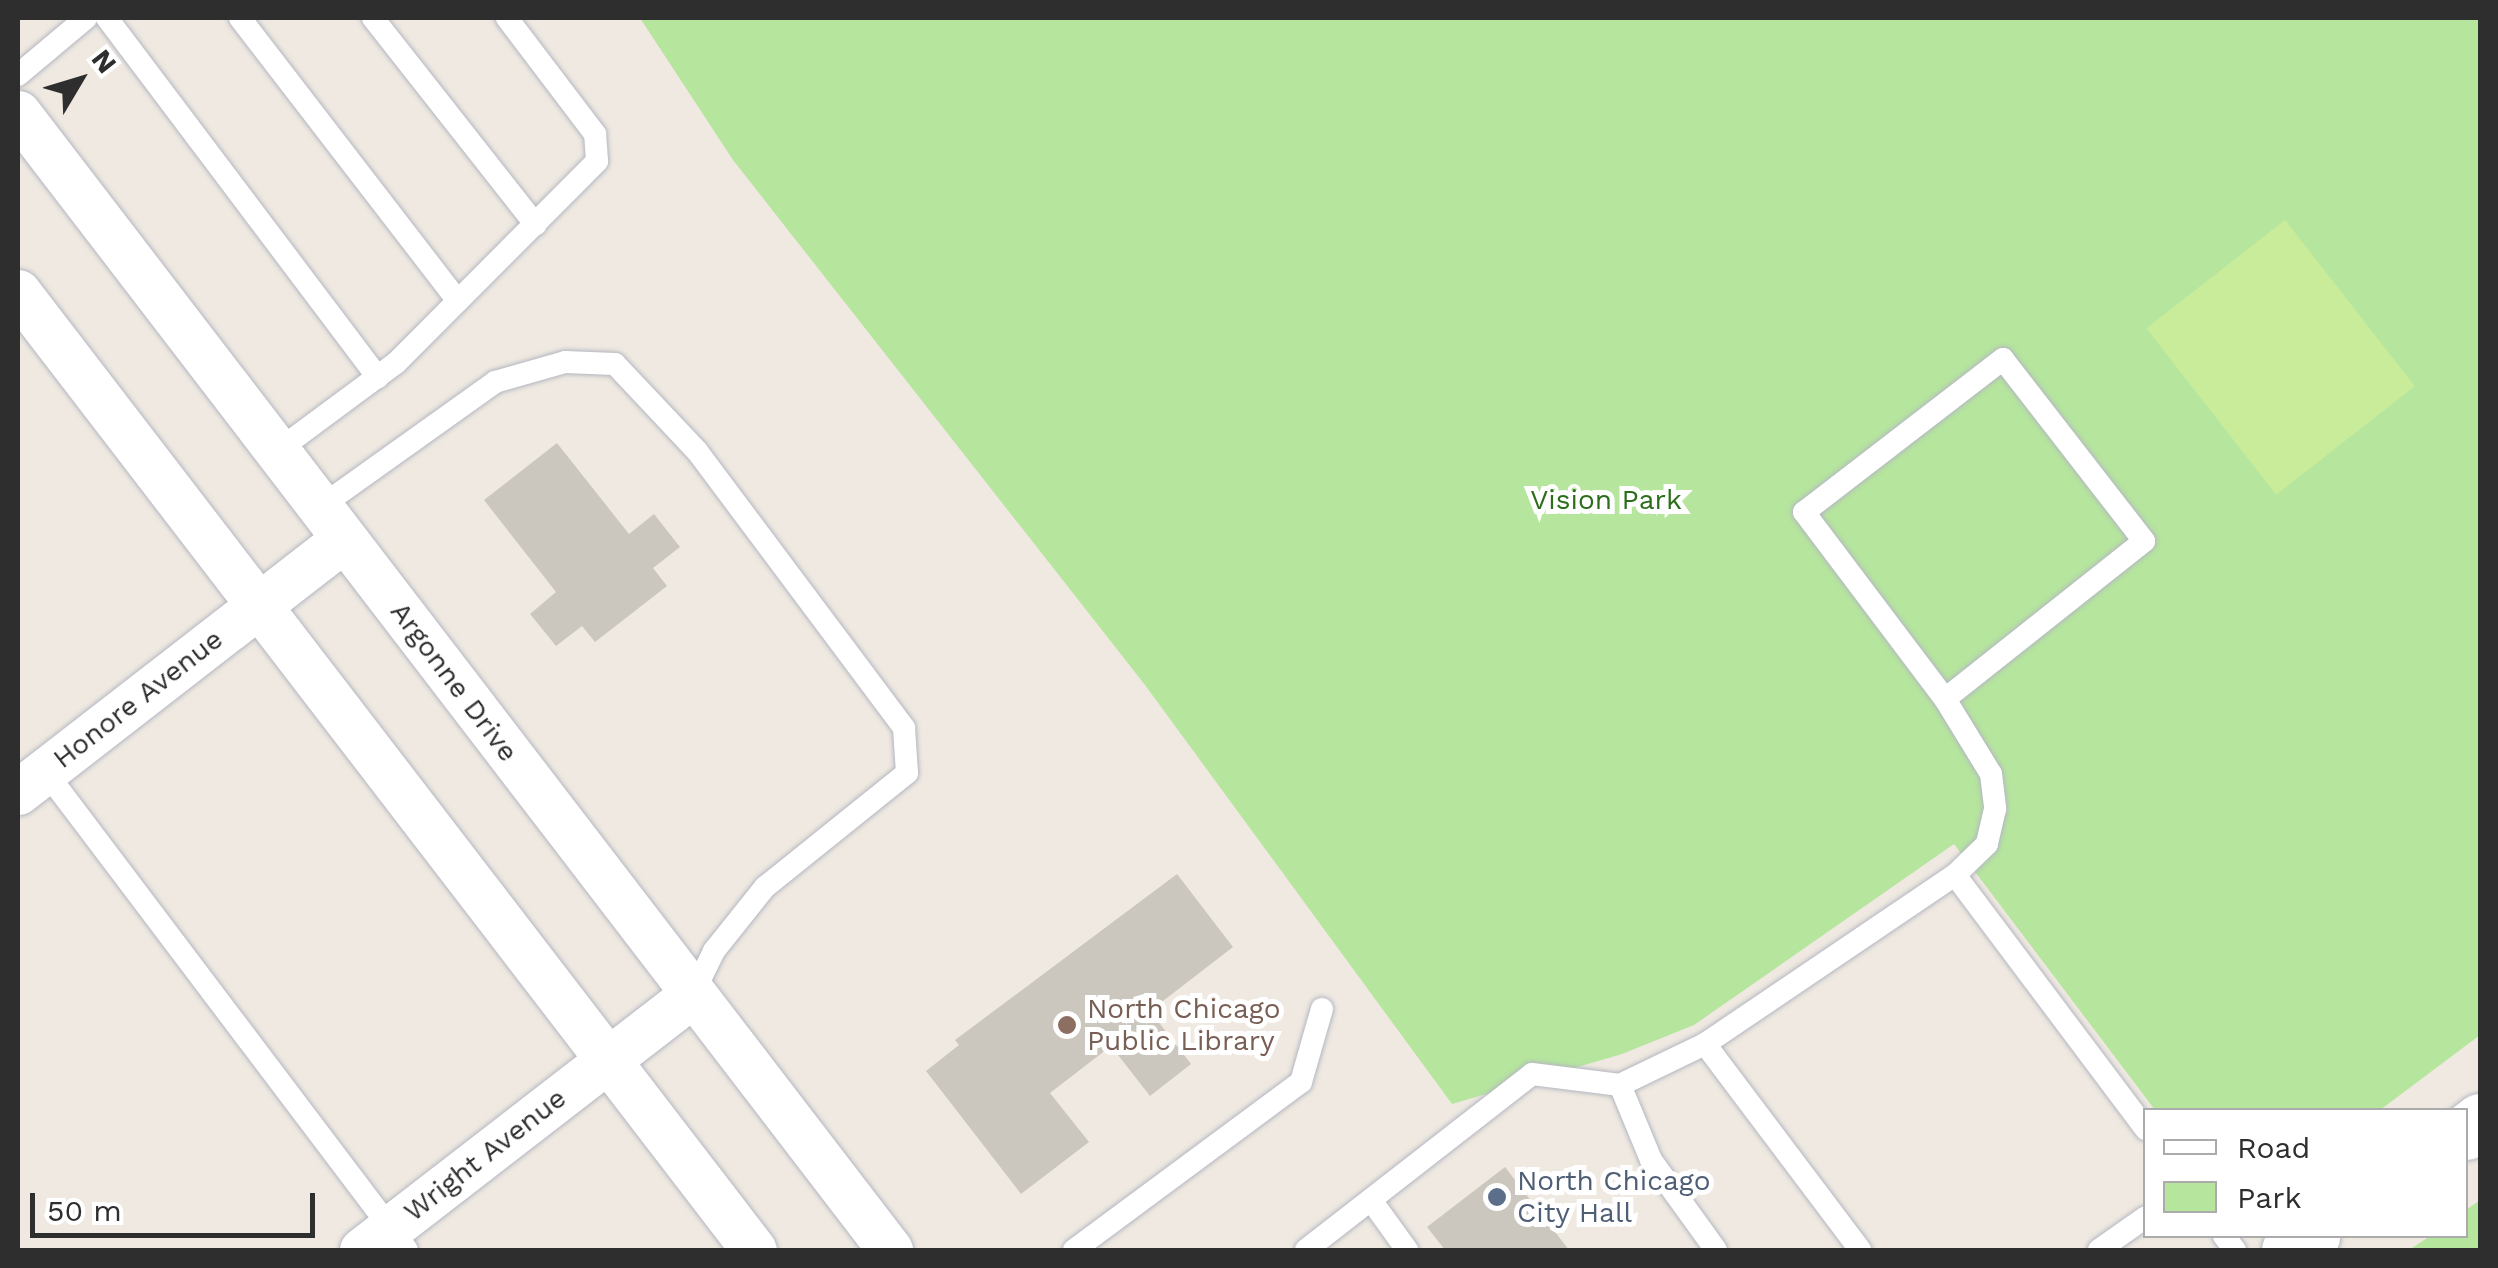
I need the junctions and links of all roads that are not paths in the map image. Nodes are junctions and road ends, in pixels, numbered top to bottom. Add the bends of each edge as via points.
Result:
1 (86, 18) edge
2 (107, 18) edge
3 (240, 18) edge
4 (374, 18) edge
5 (507, 18) edge
6 (18, 75) edge
7 (18, 113) edge
8 (536, 225) junction
9 (18, 292) edge
10 (458, 301) junction
11 (378, 376) junction
12 (277, 452) junction
13 (332, 523) junction
14 (258, 606) junction
15 (1945, 699) junction
16 (31, 782) edge
17 (1955, 875) junction
18 (693, 994) junction
19 (1322, 1009) dead end
20 (1705, 1044) junction
21 (608, 1060) junction
22 (1620, 1086) junction
23 (2143, 1125) edge
24 (1370, 1200) junction
25 (2143, 1219) edge
26 (386, 1243) edge
27 (754, 1250) edge
28 (890, 1250) edge
29 (1074, 1250) edge
30 (1306, 1250) edge
31 (1408, 1250) edge
32 (1716, 1250) edge
33 (1860, 1250) edge
34 (2099, 1250) edge

1 - 6 lane
2 - 11 lane
3 - 10 lane
4 - 8 lane
5 - 8 lane via 595,134 597,161
7 - 12 street, Argonne Drive
8 - 10 lane
9 - 14 street
10 - 11 lane
11 - 12 lane
12 - 13 street, Argonne Drive
13 - 14 street, Honore Avenue
13 - 18 street, Argonne Drive
13 - 18 lane via 496,382 564,362 615,364 697,451 904,728 907,773 765,887 714,951
14 - 16 street, Honore Avenue
14 - 21 street
15 - 15 lane via 1804,512 2003,358 2144,541
15 - 17 lane via 1990,774 1994,809 1988,844
16 - 26 lane
17 - 20 lane
17 - 23 lane
18 - 21 street, Wright Avenue
18 - 28 street, Argonne Drive
19 - 29 lane via 1300,1082
20 - 22 lane
20 - 33 lane
21 - 26 street, Wright Avenue
21 - 27 street
22 - 24 lane via 1532,1074
22 - 32 lane via 1651,1160
24 - 30 lane
24 - 31 lane
25 - 34 lane

